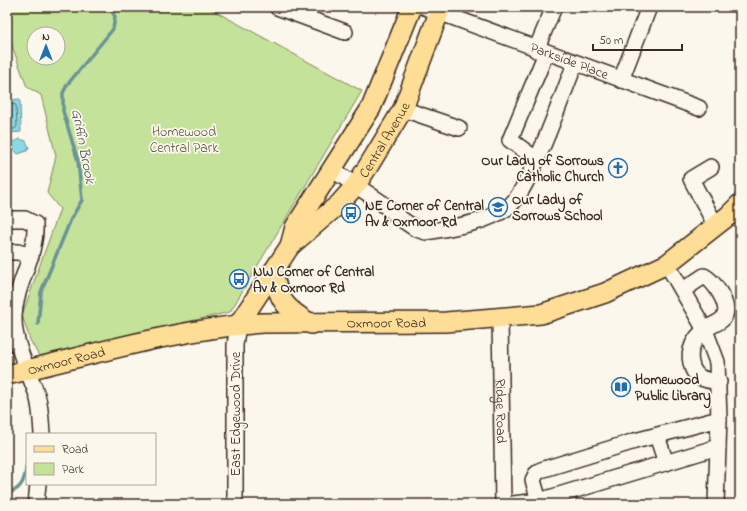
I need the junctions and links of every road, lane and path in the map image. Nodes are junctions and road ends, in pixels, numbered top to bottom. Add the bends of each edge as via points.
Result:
1 (277, 7) edge
2 (412, 7) edge
3 (554, 7) edge
4 (649, 7) edge
5 (435, 9) edge
6 (345, 32) dead end
7 (541, 51) junction
8 (575, 64) junction
9 (621, 80) junction
10 (700, 108) dead end
11 (403, 109) junction
12 (459, 128) dead end
13 (536, 159) junction
14 (711, 167) dead end
15 (333, 170) junction
16 (356, 184) junction
17 (740, 204) edge
18 (7, 219) edge
19 (716, 226) junction
20 (290, 246) junction
21 (7, 252) edge
22 (31, 256) junction
23 (667, 264) junction
24 (273, 271) junction
25 (13, 289) edge
26 (682, 290) junction
27 (500, 319) junction
28 (311, 324) junction
29 (238, 325) junction
30 (705, 330) junction
31 (27, 371) junction
32 (7, 376) edge
33 (719, 382) junction
34 (719, 419) junction
35 (42, 433) edge
36 (657, 436) junction
37 (718, 447) junction
38 (666, 463) junction
39 (38, 485) edge
40 (539, 502) edge
41 (36, 504) edge
42 (235, 504) edge
43 (503, 504) edge
44 (513, 504) edge
45 (716, 504) edge

1 - 6 street
2 - 15 main road, Central Avenue via 371,108
3 - 7 street
4 - 9 street
5 - 7 street, Parkside Place
5 - 11 main road, Central Avenue
7 - 8 street, Parkside Place
7 - 13 street via 510,140
8 - 9 street, Parkside Place
8 - 13 street
9 - 10 street, Parkside Place
11 - 12 street
11 - 16 main road, Central Avenue
13 - 16 street via 526,184 509,207 488,219 426,232 401,219
14 - 19 street via 691,179
15 - 16 street
15 - 20 main road, Central Avenue via 295,227
16 - 20 main road, Central Avenue via 339,204
17 - 19 main road, Oxmoor Road
18 - 22 street via 25,219 35,224 36,238
19 - 23 main road, Oxmoor Road
20 - 24 main road, Central Avenue
21 - 22 street
22 - 25 street
23 - 26 street
23 - 27 main road, Oxmoor Road via 605,293 541,314
24 - 28 main road via 283,303
24 - 29 main road, Central Avenue
25 - 31 street via 16,305 14,321
26 - 30 street
26 - 30 street via 704,276 712,282 725,304 725,315
27 - 28 main road, Oxmoor Road
27 - 43 street, Ridge Road
28 - 29 main road, Oxmoor Road
29 - 31 main road, Oxmoor Road via 144,342
29 - 42 street, East Edgewood Drive via 235,345
30 - 33 street via 717,362
30 - 33 street via 690,347 692,369 698,377
31 - 32 main road, Oxmoor Road
31 - 35 street via 37,395
33 - 34 street
34 - 36 street
34 - 37 street
36 - 38 street
36 - 40 street via 542,470 536,474 534,480
37 - 38 street
37 - 45 street
38 - 40 street
39 - 41 street
40 - 44 street

